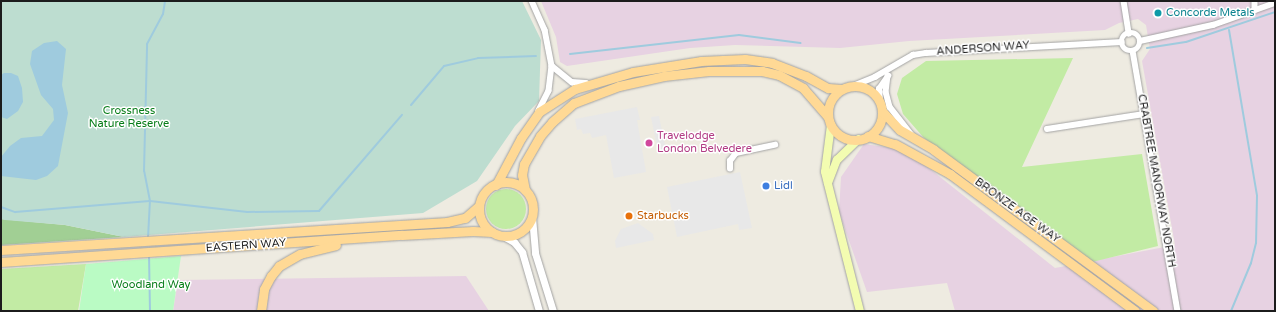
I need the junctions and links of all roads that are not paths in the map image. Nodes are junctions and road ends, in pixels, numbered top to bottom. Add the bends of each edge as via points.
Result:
1 (532, 1) edge
2 (1124, 1) edge
3 (1255, 1) edge
4 (1275, 2) edge
5 (1255, 10) junction
6 (1129, 34) junction
7 (1122, 42) junction
8 (1140, 42) junction
9 (1133, 52) junction
10 (552, 61) junction
11 (893, 67) junction
12 (888, 76) junction
13 (590, 84) junction
14 (852, 86) junction
15 (841, 89) junction
16 (881, 106) junction
17 (539, 112) junction
18 (1144, 114) junction
19 (830, 121) junction
20 (1047, 129) dead end
21 (864, 138) junction
22 (917, 141) junction
23 (775, 145) dead end
24 (730, 170) dead end
25 (827, 184) junction
26 (496, 185) junction
27 (525, 190) junction
28 (479, 206) junction
29 (532, 217) junction
30 (492, 232) junction
31 (402, 235) junction
32 (503, 236) junction
33 (1, 250) edge
34 (1, 262) edge
35 (261, 311) edge
36 (539, 311) edge
37 (553, 311) edge
38 (860, 311) edge
39 (1135, 311) edge
40 (1153, 311) edge
41 (1178, 311) edge

1 - 10 street via 545,30
2 - 6 street
3 - 5 street
4 - 5 street
5 - 8 street via 1213,25
6 - 7 street
6 - 8 street via 1137,36
7 - 9 street via 1127,51
7 - 11 street, ANDERSON WAY via 936,51 913,55
8 - 9 street via 1139,47
9 - 18 street, CRABTREE MANORWAY NORTH
10 - 13 street via 572,82
10 - 17 street via 549,91
11 - 12 street
11 - 14 street, ANDERSON WAY
12 - 16 street via 879,89
12 - 22 street via 886,92 890,107
13 - 15 main road via 668,65 745,59 772,63 828,88
13 - 17 main road via 561,95
14 - 15 main road
14 - 16 main road via 869,90
15 - 19 main road via 831,98
16 - 21 main road via 879,125
16 - 22 main road, BRONZE AGE WAY via 888,120
17 - 26 main road via 521,138
18 - 20 street
18 - 41 street, CRABTREE MANORWAY NORTH
19 - 21 main road via 840,135
19 - 25 main road via 826,160
19 - 27 main road via 803,88 779,75 762,71 708,71 664,76 619,86 574,104 552,122 540,136 524,164 522,175
21 - 25 main road via 837,160
21 - 39 main road, BRONZE AGE WAY via 895,144 950,174
22 - 40 main road, BRONZE AGE WAY via 934,150
23 - 24 street via 736,153 730,161
25 - 38 main road
26 - 27 main road via 511,182
26 - 28 main road via 485,193
27 - 29 main road via 532,201
28 - 30 main road via 482,222
28 - 33 main road, EASTERN WAY via 465,218 447,222
29 - 32 main road via 521,232
29 - 37 street via 535,253
30 - 31 main road, EASTERN WAY
30 - 32 main road
31 - 34 main road, EASTERN WAY
31 - 35 main road via 323,247 289,259 270,276 264,289
32 - 36 street via 514,242 522,252

